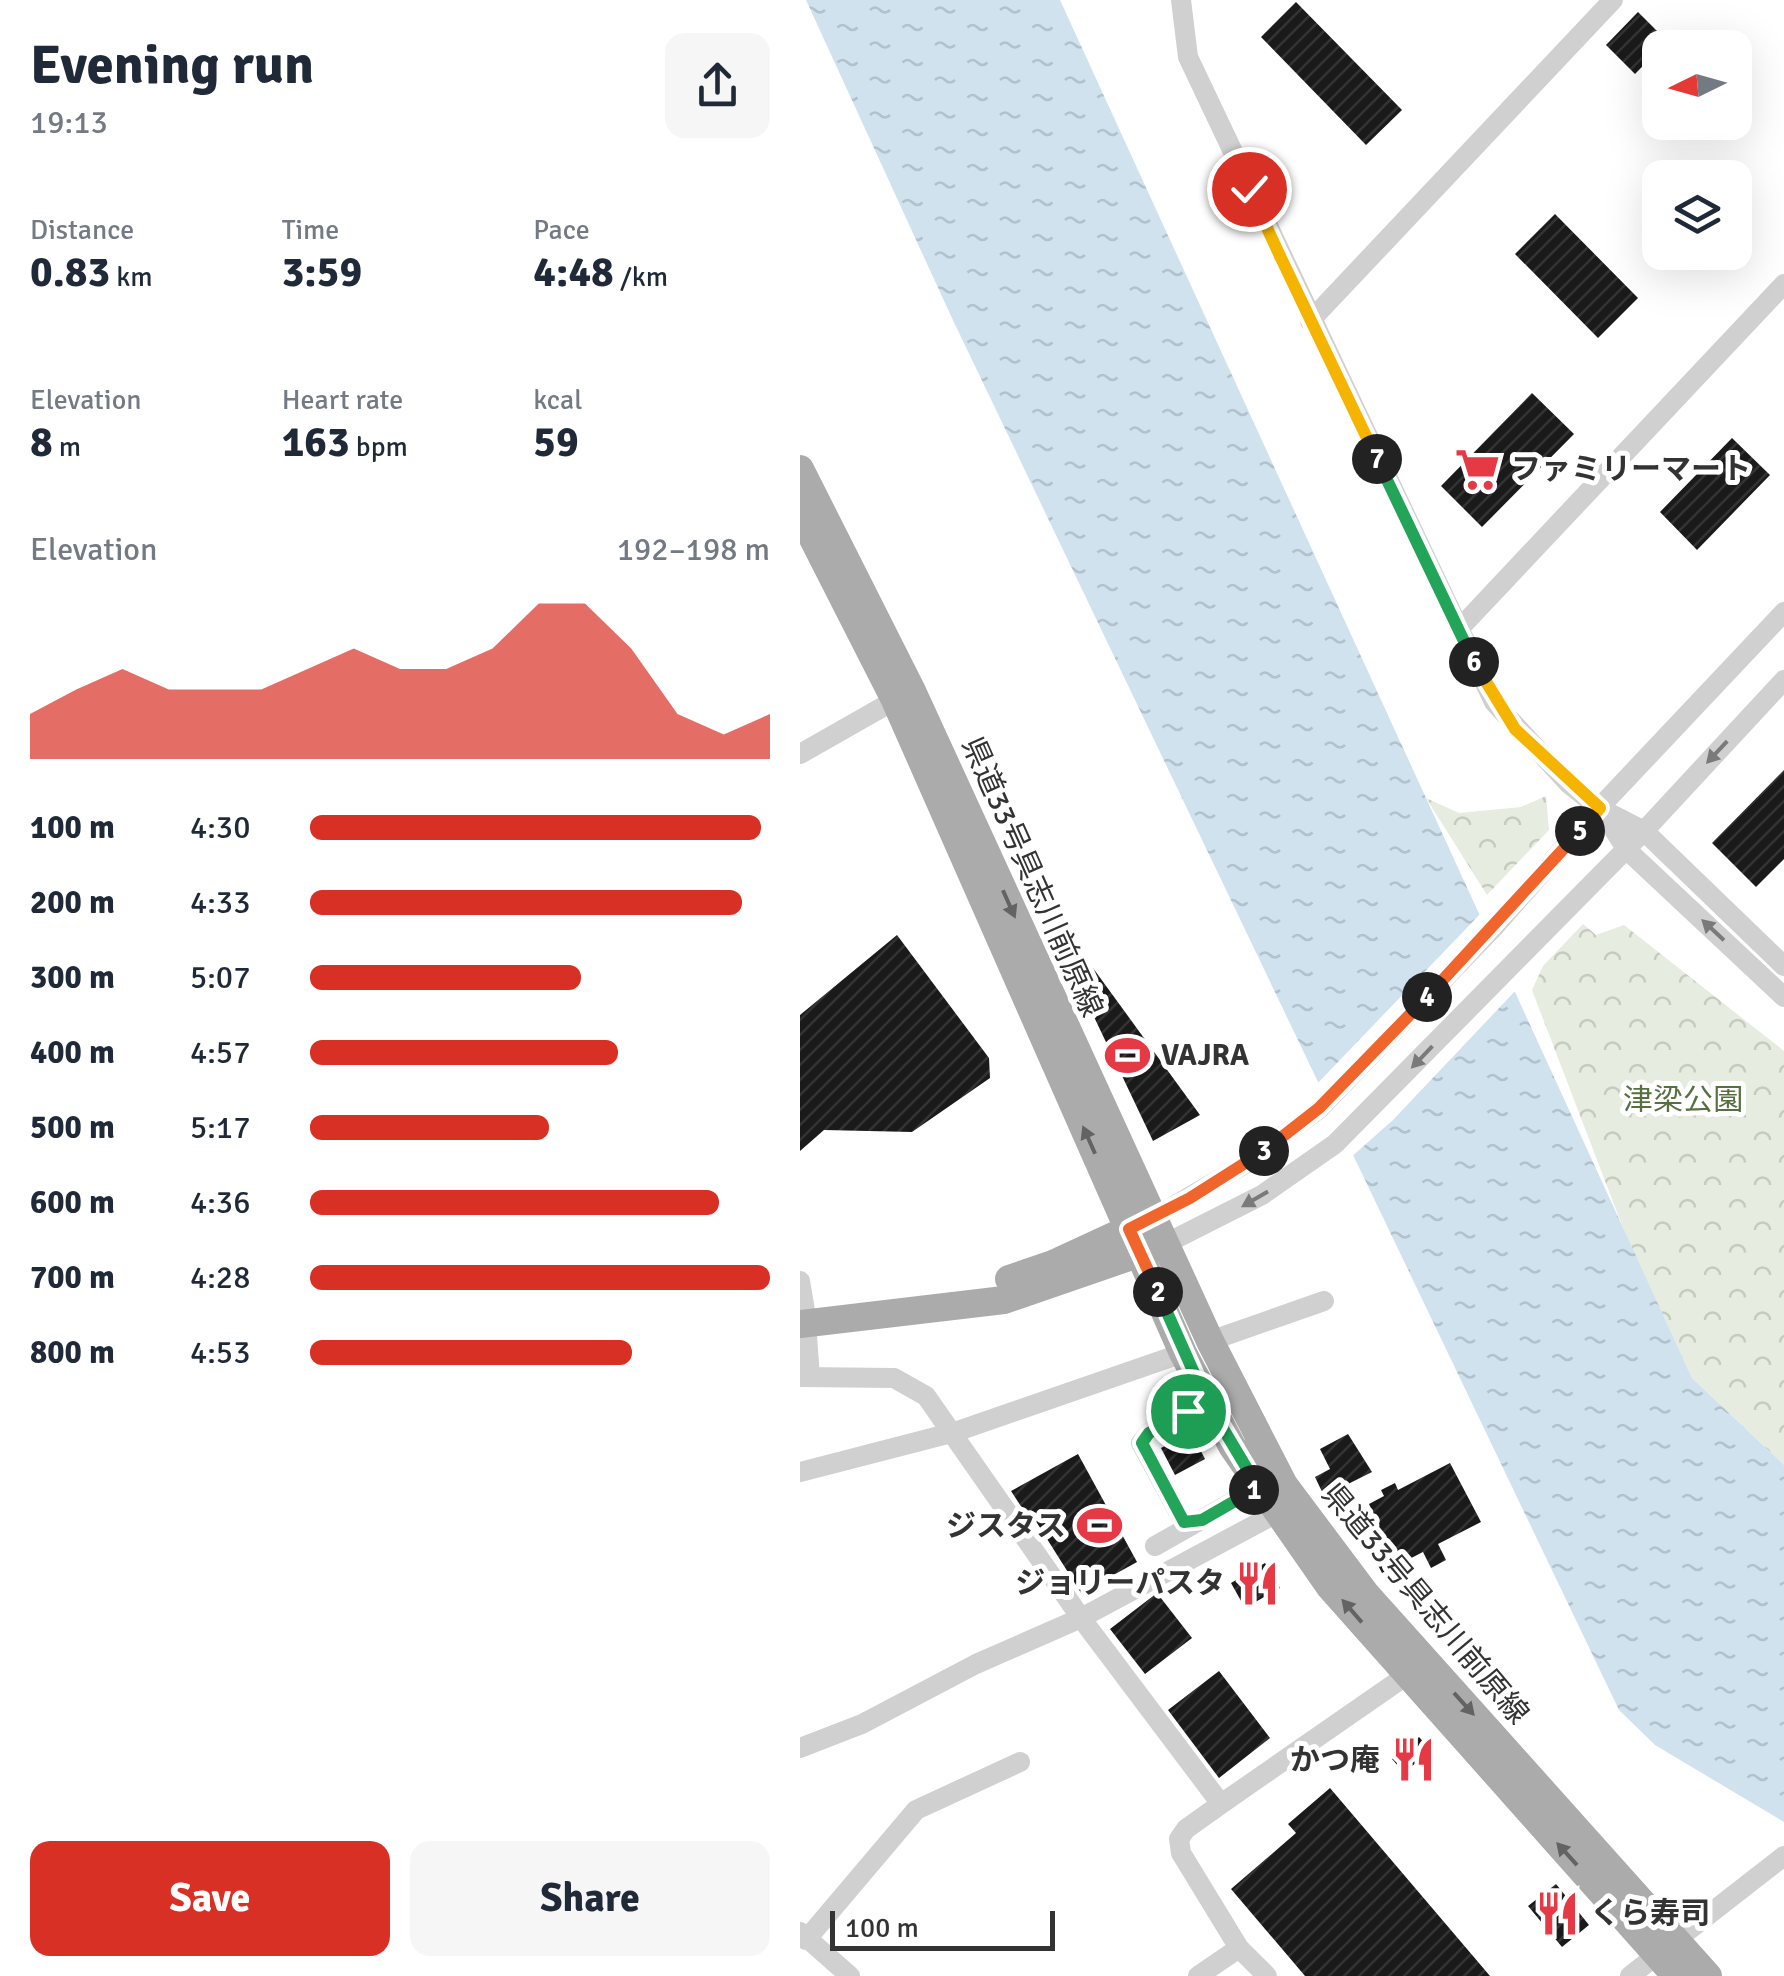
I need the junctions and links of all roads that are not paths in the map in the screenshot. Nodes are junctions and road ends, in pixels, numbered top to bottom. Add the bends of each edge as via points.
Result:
1 (1181, 0) edge
2 (1612, 0) edge
3 (1784, 284) edge
4 (1310, 321) junction
5 (800, 469) edge
6 (800, 512) edge
7 (1784, 612) edge
8 (1458, 629) junction
9 (1784, 680) edge
10 (895, 700) junction
11 (800, 754) edge
12 (1600, 808) junction
13 (1644, 830) junction
14 (1626, 848) junction
15 (1782, 962) edge
16 (1784, 997) edge
17 (1147, 1236) junction
18 (800, 1281) edge
19 (1324, 1301) dead end
20 (803, 1317) edge
21 (1210, 1341) junction
22 (1184, 1353) junction
23 (805, 1377) edge
24 (1188, 1411) dead end
25 (955, 1432) junction
26 (800, 1472) edge
27 (1258, 1487) junction
28 (1276, 1514) junction
29 (1202, 1520) junction
30 (1155, 1546) dead end
31 (1081, 1618) junction
32 (1407, 1675) junction
33 (800, 1748) edge
34 (1020, 1762) dead end
35 (1221, 1804) junction
36 (1784, 1856) edge
37 (803, 1936) edge
38 (1664, 1946) junction
39 (1239, 1948) junction
40 (850, 1976) edge
41 (1198, 1976) edge
42 (1268, 1976) edge
43 (1630, 1976) edge
44 (1676, 1976) edge
45 (1708, 1976) edge

1 - 4 street via 1188,58
2 - 4 street
3 - 8 street
4 - 8 street
5 -> 17 main road, 県道33号具志川前原線 via 912,691
6 - 10 main road, 県道33号具志川前原線
7 - 12 street
8 - 12 street via 1515,729
9 -> 13 street
10 - 11 street
17 -> 10 main road, 県道33号具志川前原線
12 - 13 street
12 - 14 street
12 - 17 street via 1319,1108
13 - 14 street
13 - 15 street
16 -> 14 street
14 -> 17 street via 1335,1144 1262,1195
17 - 20 main road via 1030,1274
17 - 20 main road via 1004,1300
17 - 21 main road, 県道33号具志川前原線
17 - 22 main road, 県道33号具志川前原線
18 - 20 street
19 - 21 street
20 - 23 street
21 -> 38 main road, 県道33号具志川前原線 via 1256,1435 1322,1539
22 - 25 street
22 - 27 main road, 県道33号具志川前原線
23 - 25 street via 894,1378 926,1396
24 - 29 street via 1142,1443 1184,1522
25 - 26 street
25 - 31 street
27 - 28 main road, 県道33号具志川前原線
27 - 29 street
28 - 31 street
32 -> 28 main road, 県道33号具志川前原線
29 - 30 street
31 - 33 street
31 - 35 street
32 - 35 street
38 -> 32 main road, 県道33号具志川前原線
34 - 37 street via 916,1810
35 - 39 street via 1186,1829 1181,1853
36 - 38 street
37 - 40 street
38 - 43 street
38 - 44 main road, 県道33号具志川前原線
38 - 45 main road, 県道33号具志川前原線
39 - 41 street
39 - 42 street

